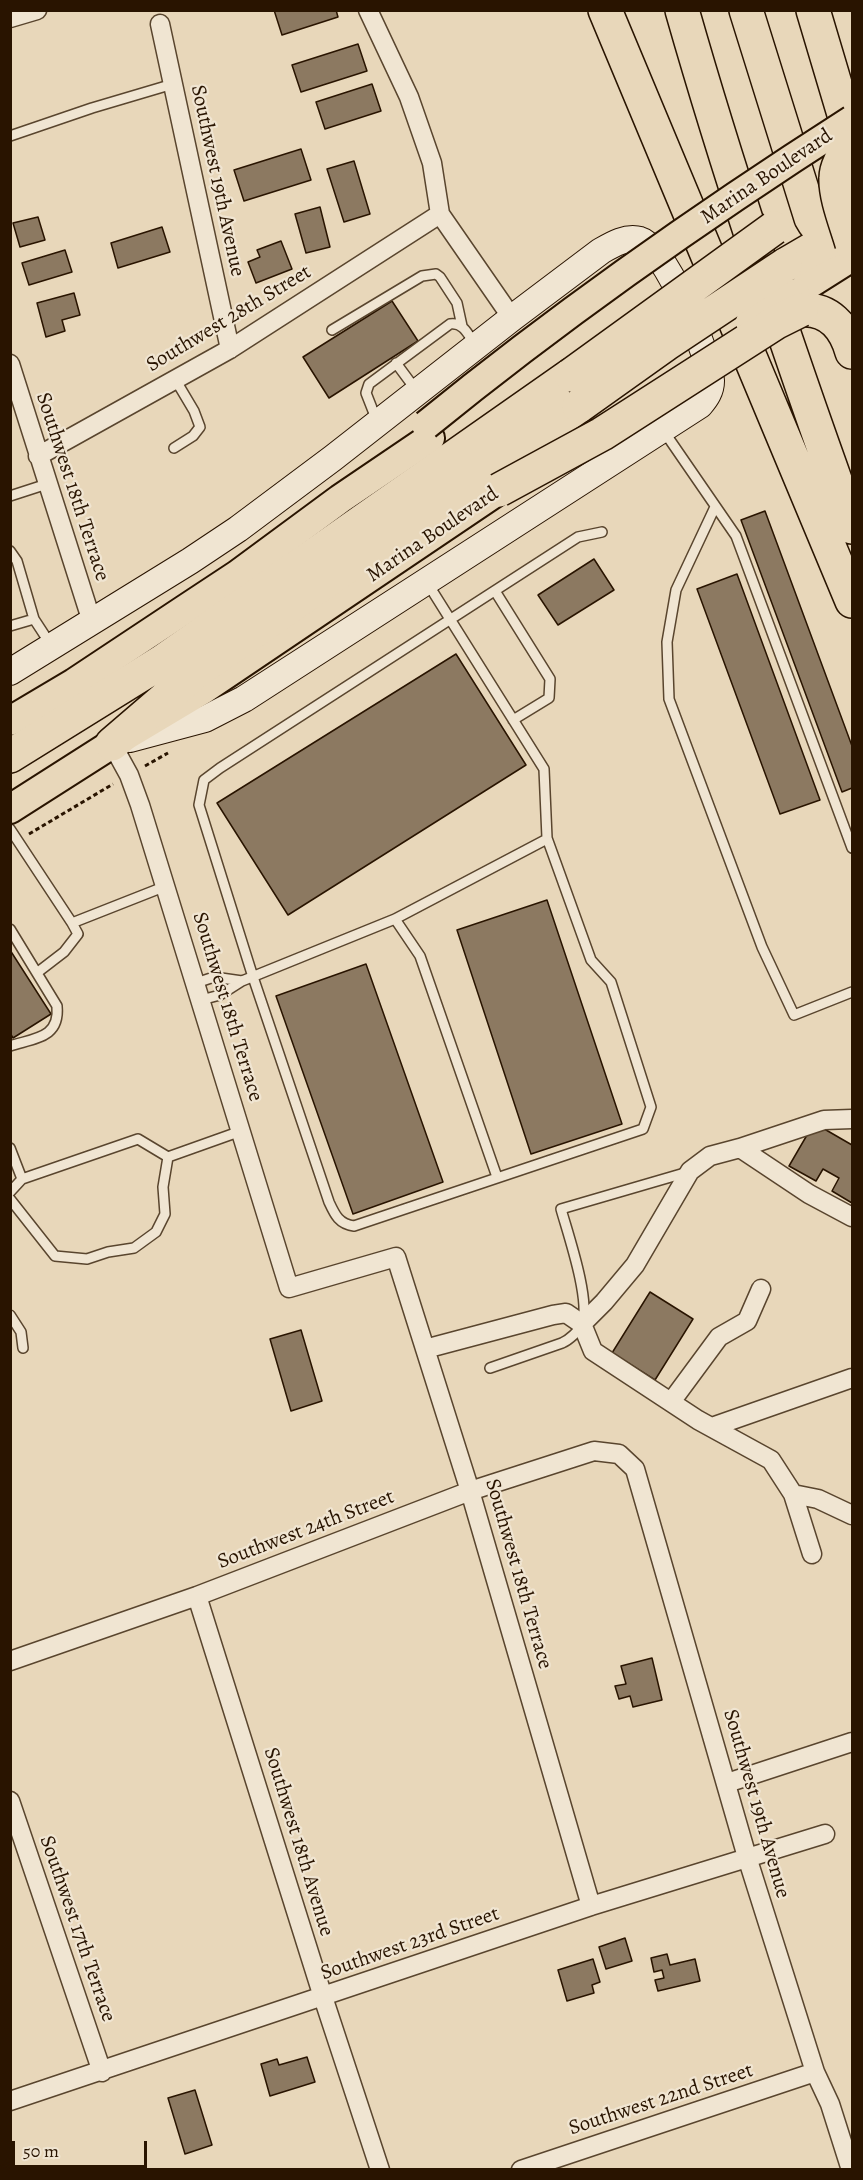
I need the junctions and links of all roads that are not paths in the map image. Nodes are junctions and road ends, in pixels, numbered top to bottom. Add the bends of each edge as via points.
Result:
1 (37, 10) edge
2 (368, 10) edge
3 (605, 10) edge
4 (682, 10) edge
5 (746, 10) edge
6 (813, 10) edge
7 (10, 18) edge
8 (160, 24) dead end
9 (173, 84) junction
10 (10, 136) edge
11 (852, 138) edge
12 (794, 164) junction
13 (440, 214) junction
14 (850, 245) edge
15 (794, 289) junction
16 (512, 318) junction
17 (332, 330) dead end
18 (469, 336) junction
19 (230, 349) junction
20 (852, 352) edge
21 (396, 363) junction
22 (10, 364) edge
23 (176, 379) junction
24 (417, 392) junction
25 (378, 423) junction
26 (663, 430) junction
27 (174, 448) dead end
28 (38, 456) junction
29 (47, 484) junction
30 (499, 490) joint
31 (10, 496) edge
32 (715, 507) junction
33 (852, 527) edge
34 (602, 532) dead end
35 (10, 551) edge
36 (426, 581) junction
37 (495, 591) junction
38 (852, 601) edge
39 (34, 619) junction
40 (450, 620) junction
41 (92, 622) junction
42 (10, 626) edge
43 (52, 647) junction
44 (10, 672) edge
45 (513, 720) junction
46 (10, 721) edge
47 (112, 744) junction
48 (10, 756) edge
49 (10, 808) edge
50 (10, 829) edge
51 (547, 839) junction
52 (852, 848) edge
53 (166, 886) junction
54 (395, 919) junction
55 (72, 923) junction
56 (10, 929) edge
57 (38, 972) junction
58 (253, 977) junction
59 (242, 981) junction
60 (198, 992) junction
61 (852, 992) edge
62 (10, 1046) edge
63 (852, 1119) edge
64 (241, 1131) junction
65 (10, 1148) edge
66 (740, 1149) junction
67 (168, 1157) junction
68 (690, 1171) junction
69 (497, 1177) junction
70 (22, 1179) junction
71 (10, 1192) edge
72 (10, 1198) edge
73 (852, 1217) edge
74 (761, 1289) dead end
75 (10, 1315) edge
76 (582, 1324) junction
77 (23, 1348) dead end
78 (425, 1349) junction
79 (490, 1368) dead end
80 (852, 1378) edge
81 (671, 1402) junction
82 (712, 1427) junction
83 (619, 1454) joint
84 (470, 1491) junction
85 (793, 1494) junction
86 (852, 1515) edge
87 (812, 1554) dead end
88 (197, 1596) junction
89 (10, 1661) edge
90 (852, 1742) edge
91 (727, 1783) junction
92 (10, 1802) edge
93 (825, 1834) dead end
94 (747, 1857) junction
95 (591, 1906) junction
96 (323, 1997) junction
97 (102, 2072) junction
98 (815, 2072) junction
99 (10, 2101) edge
100 (380, 2169) edge
101 (521, 2169) edge
102 (851, 2169) edge

1 - 7 street
2 - 13 street via 409,97 432,163
3 - 38 highway
4 - 33 highway via 754,242
5 - 12 highway
6 - 11 highway
8 - 9 street, Southwest 19th Avenue
9 - 10 lane
9 - 19 street, Southwest 19th Avenue
11 - 14 highway, bridge via 836,178
11 - 46 main road, Marina Boulevard via 428,431 202,598
12 - 14 highway via 814,224
12 - 48 highway, bridge via 794,187 774,228 172,655
13 - 16 street
13 - 19 street, Southwest 28th Street
14 - 15 highway via 808,251
15 - 20 highway via 816,311 830,316 843,331
15 - 30 highway, bridge via 775,323 602,434
15 - 47 highway, bridge via 666,344 197,671
16 - 18 main road
16 - 26 main road via 614,243 627,239 650,245 690,315 711,382 700,405
17 - 18 lane via 422,276 436,274 457,303
18 - 21 lane via 457,323 450,324
18 - 24 main road
19 - 23 street, Southwest 28th Street
21 - 24 lane
21 - 25 lane via 366,388
22 - 28 street, Southwest 18th Terrace
23 - 27 lane via 200,427
23 - 28 street, Southwest 28th Street
24 - 25 main road
25 - 41 main road via 238,529
26 - 32 lane
26 - 36 main road
28 - 29 street, Southwest 18th Terrace
29 - 31 lane
29 - 41 street, Southwest 18th Terrace
30 - 47 main road, Marina Boulevard via 204,689
32 - 52 lane via 736,536
32 - 61 lane via 676,590 667,642 669,699 762,947 794,1016
34 - 37 lane via 578,537
35 - 39 lane via 17,561
36 - 40 lane
36 - 47 main road via 231,707 191,723
37 - 40 lane
37 - 45 lane via 550,679 549,698
39 - 42 lane
39 - 43 lane
40 - 45 lane
40 - 58 lane via 204,780 199,805
41 - 43 main road
43 - 44 main road
45 - 51 lane via 544,769
47 - 49 main road, Marina Boulevard
47 - 53 street, Southwest 18th Terrace via 129,775
50 - 55 lane
51 - 54 lane
51 - 69 lane via 591,960 611,982 651,1107 644,1129
53 - 55 lane
53 - 60 street, Southwest 18th Terrace
54 - 58 lane
54 - 69 lane via 420,956
55 - 57 lane via 78,934 64,952
56 - 57 lane
57 - 62 lane via 57,1005 58,1019 45,1034
58 - 59 lane
58 - 69 lane via 337,1219 354,1226
59 - 60 lane via 220,995
59 - 60 lane via 214,977
60 - 64 street, Southwest 18th Terrace
63 - 66 street via 824,1120
64 - 67 lane
64 - 78 street, Southwest 18th Terrace via 289,1287 396,1257
65 - 70 lane
66 - 68 street via 711,1156
66 - 73 street
67 - 70 lane via 138,1139
67 - 72 lane via 163,1187 165,1214 156,1232 134,1248 87,1259 55,1256
68 - 76 street via 635,1264
68 - 76 lane via 561,1209 584,1295
70 - 71 lane
74 - 81 street via 747,1321 718,1337
75 - 77 lane via 21,1332
76 - 78 street via 566,1313
76 - 79 lane via 569,1340
76 - 81 street via 593,1350
78 - 84 street, Southwest 18th Terrace
80 - 82 street
81 - 82 street
82 - 85 street via 771,1460
83 - 84 street, Southwest 24th Street via 594,1451
83 - 91 street, Southwest 19th Avenue via 635,1469
84 - 88 street, Southwest 24th Street
84 - 95 street, Southwest 18th Terrace
85 - 86 street via 818,1499
85 - 87 street
88 - 89 street, Southwest 24th Street
88 - 96 street, Southwest 18th Avenue
90 - 91 street
91 - 94 street, Southwest 19th Avenue
92 - 97 street, Southwest 17th Terrace
93 - 94 street, Southwest 23rd Street
94 - 95 street, Southwest 23rd Street
94 - 98 street, Southwest 19th Avenue
95 - 96 street, Southwest 23rd Street
96 - 97 street, Southwest 23rd Street
96 - 100 street, Southwest 18th Avenue
97 - 99 street, Southwest 23rd Street
98 - 101 street, Southwest 22nd Street
98 - 102 street, Southwest 19th Avenue

